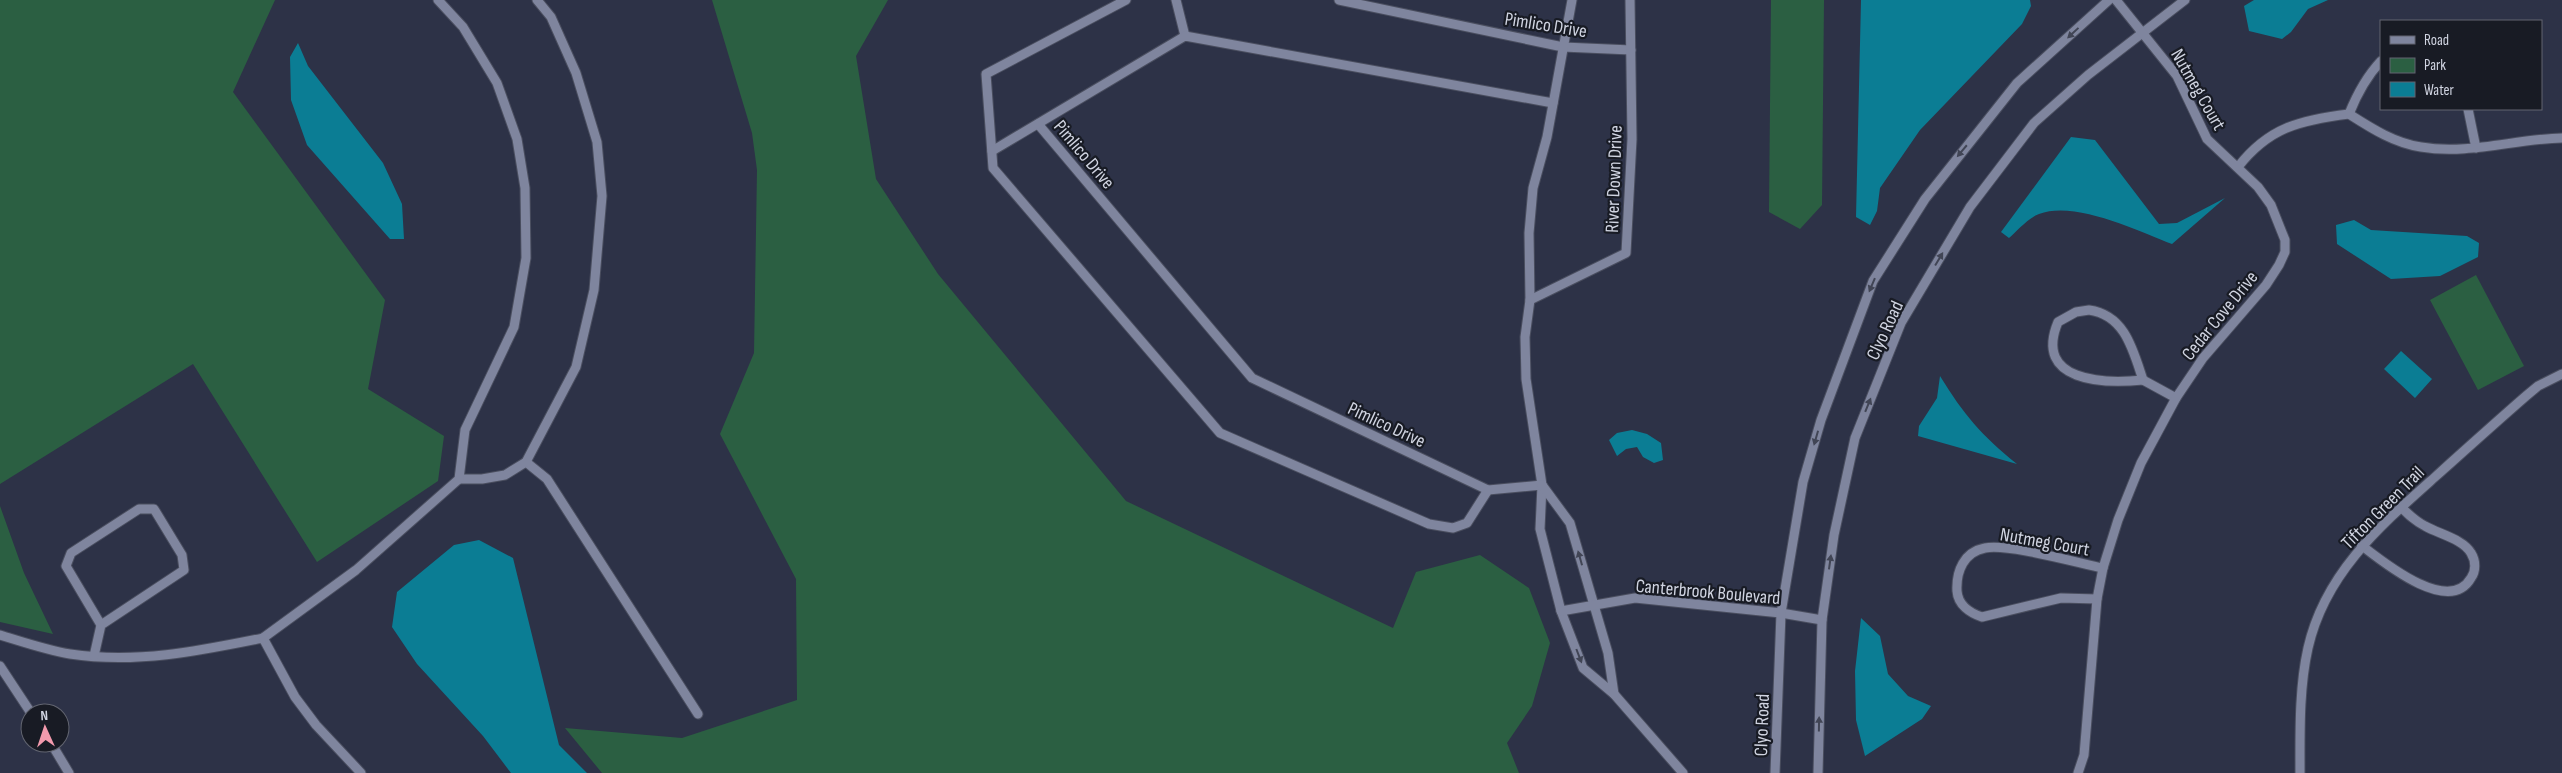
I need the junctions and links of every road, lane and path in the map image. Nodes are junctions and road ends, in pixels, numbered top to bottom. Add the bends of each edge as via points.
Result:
1 (438, 0) edge
2 (537, 0) edge
3 (1126, 0) edge
4 (1176, 0) edge
5 (1339, 0) edge
6 (1572, 0) edge
7 (1630, 0) edge
8 (2109, 0) edge
9 (2116, 0) edge
10 (2185, 0) edge
11 (2143, 32) junction
12 (1185, 36) junction
13 (1563, 47) junction
14 (1631, 50) junction
15 (2380, 62) edge
16 (1553, 103) junction
17 (2468, 110) edge
18 (2349, 114) junction
19 (1038, 124) junction
20 (2562, 138) edge
21 (2476, 148) junction
22 (992, 151) junction
23 (2238, 167) junction
24 (1530, 300) junction
25 (2562, 374) edge
26 (2143, 380) junction
27 (2176, 398) junction
28 (526, 462) junction
29 (459, 479) junction
30 (1542, 485) junction
31 (1488, 490) junction
32 (2401, 507) junction
33 (2361, 545) junction
34 (2102, 568) junction
35 (2097, 599) junction
36 (1594, 605) junction
37 (1561, 611) junction
38 (1781, 613) junction
39 (1822, 620) junction
40 (101, 625) junction
41 (0, 635) edge
42 (263, 638) junction
43 (94, 656) junction
44 (0, 666) edge
45 (1614, 694) junction
46 (24, 703) edge
47 (698, 714) dead end
48 (57, 753) edge
49 (69, 773) edge
50 (361, 773) edge
51 (1682, 773) edge
52 (1775, 773) edge
53 (1818, 773) edge
54 (2078, 773) edge
55 (2300, 773) edge

1 - 29 street via 463,26 496,83 518,139 525,188 526,258 514,327 465,430
2 - 28 street via 552,17 576,73 597,142 602,196 594,290 576,367
3 - 22 street via 986,74
4 - 12 street
5 - 13 street, Pimlico Drive
6 - 13 street
7 - 14 street, River Down Drive
8 -> 38 street, Clyo Road via 2017,83 1924,199 1873,281 1821,420 1803,482
9 - 11 street, Nutmeg Court
10 - 11 street, Clyo Road
11 - 23 street, Nutmeg Court via 2177,76 2208,139
39 -> 11 street, Clyo Road via 1834,535 1855,438 1901,324 1970,208 2034,124 2088,75
12 - 16 street
12 - 19 street, Pimlico Drive
13 - 14 street, Pimlico Drive
13 - 16 street
14 - 24 street, River Down Drive via 1632,139 1626,253
15 - 18 street via 2358,92
16 - 24 street via 1534,188 1529,233
17 - 21 street
18 - 21 street via 2374,131 2420,147
18 - 23 street via 2282,128 2250,151
19 - 22 street
19 - 31 street, Pimlico Drive via 1252,378
20 - 21 street
22 - 31 street via 993,168 1220,433 1429,524 1453,528 1467,523
23 - 27 street, Cedar Cove Drive via 2271,206 2282,229 2285,252 2266,285 2203,358
24 - 30 street via 1525,337 1526,379
25 - 32 street, Tifton Green Trail via 2538,386
26 - 26 street via 2090,380 2061,366 2052,344 2058,322 2076,312 2103,312 2124,331
26 - 27 street
27 - 34 street, Cedar Cove Drive via 2141,463
28 - 29 street via 505,475
28 - 47 street via 548,479
29 - 42 street via 356,570
30 - 31 street
36 -> 30 street via 1570,523
30 - 37 street via 1540,529
32 - 33 street, Tifton Green Trail
32 - 33 street via 2424,526 2466,546 2475,563 2474,574 2468,584 2451,591 2433,589 2407,578
33 - 55 street, Tifton Green Trail via 2336,579 2321,608 2308,647 2303,677
34 - 35 street, Cedar Cove Drive
34 - 35 street, Nutmeg Court via 1994,547 1974,552 1965,560 1956,581 1957,595 1964,607 1982,617 2061,598
35 - 54 street, Cedar Cove Drive via 2084,755
36 - 37 street, Canterbrook Boulevard
36 - 38 street, Canterbrook Boulevard via 1635,598
36 - 45 street via 1608,653
37 -> 45 street via 1583,668
38 - 39 street, Canterbrook Boulevard
38 - 52 street, Clyo Road
53 -> 39 street, Clyo Road
40 - 40 street via 184,570 182,555 154,509 139,509 71,553 66,566
40 - 43 street
41 - 43 street via 41,648
42 - 43 street via 153,657
42 - 50 street via 295,697 316,725
44 - 46 street
45 - 51 street
48 - 49 street

